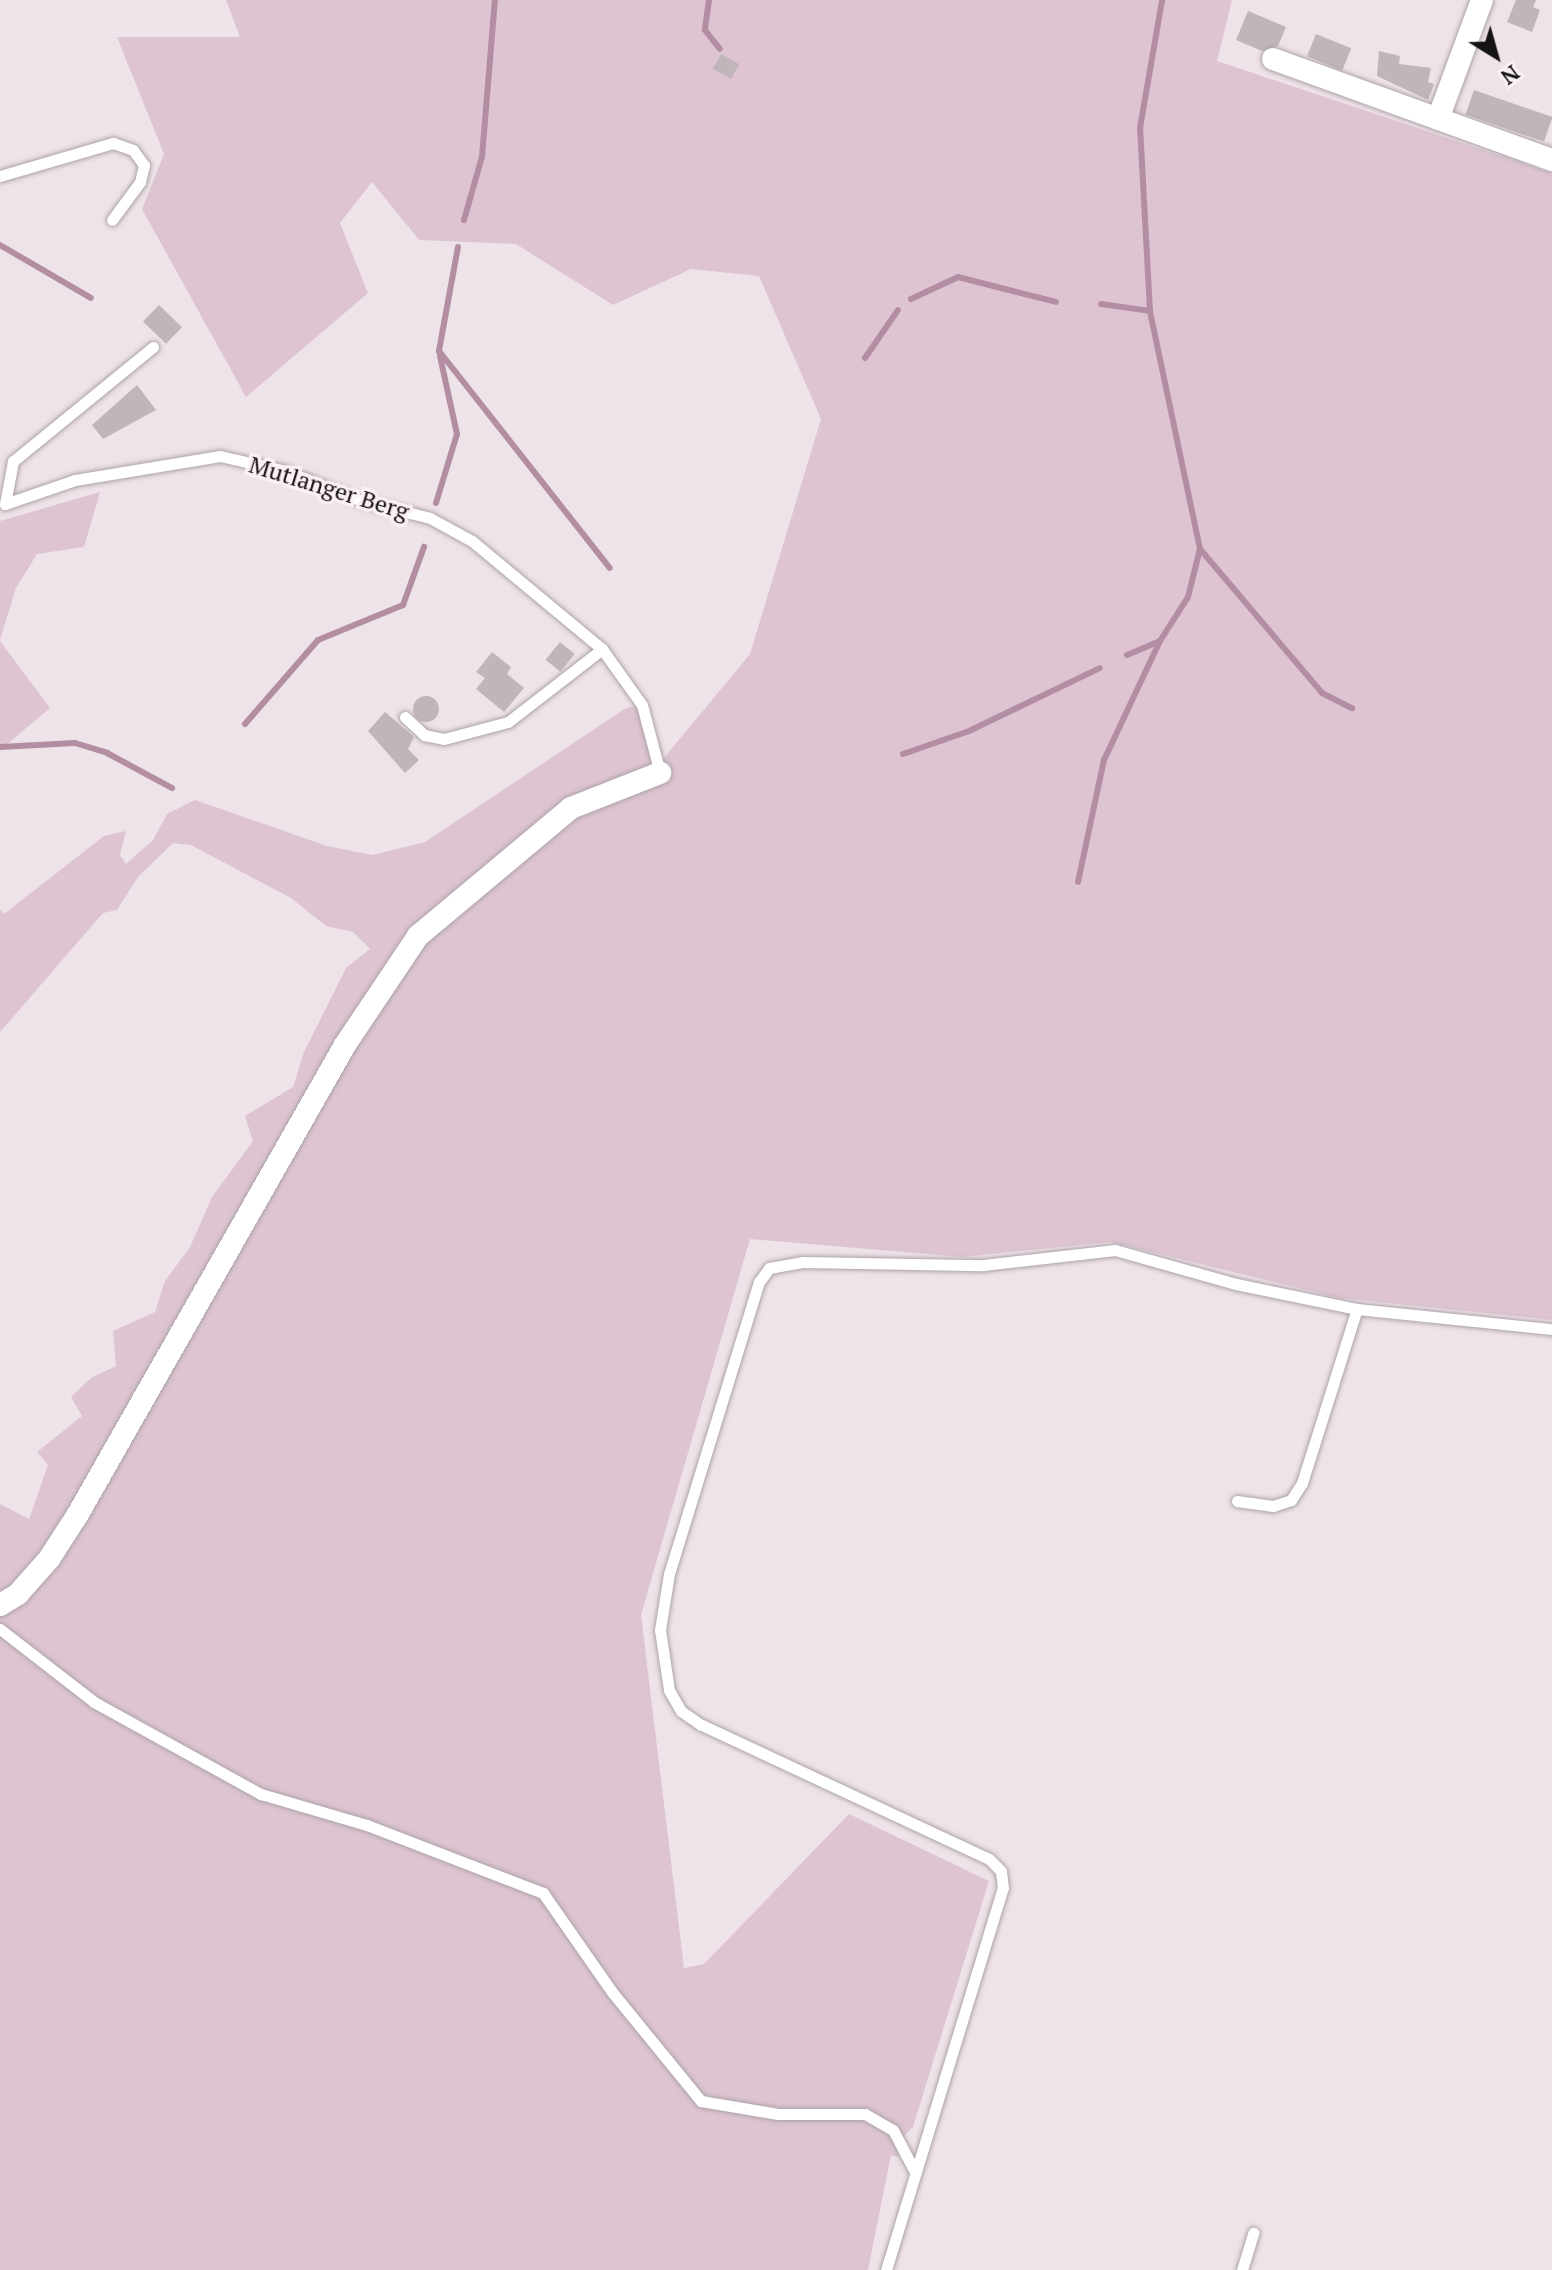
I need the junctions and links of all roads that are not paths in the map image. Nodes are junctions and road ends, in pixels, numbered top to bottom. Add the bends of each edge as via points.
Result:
1 (1482, 0) edge
2 (1273, 59) dead end
3 (1438, 119) junction
4 (1552, 160) edge
5 (0, 176) edge
6 (112, 220) dead end
7 (153, 347) dead end
8 (3, 505) edge
9 (602, 649) junction
10 (405, 717) dead end
11 (660, 773) joint
12 (1357, 1309) junction
13 (1552, 1329) edge
14 (1237, 1501) dead end
15 (0, 1605) edge
16 (0, 1629) edge
17 (914, 2170) junction
18 (1253, 2233) dead end
19 (886, 2270) edge
20 (1242, 2270) edge

1 - 3 street
2 - 3 street
3 - 4 street
5 - 6 lane via 113,143 123,146 144,165 140,182
7 - 8 lane, Mutlanger Berg via 13,461
8 - 9 lane, Mutlanger Berg via 75,480 220,456 286,471 362,501 430,518 472,541
9 - 10 lane via 508,722 444,739 424,735
9 - 11 lane, Mutlanger Berg via 642,705
11 - 15 street via 571,808 418,936 345,1045 78,1514 49,1559 18,1594
12 - 13 lane
12 - 14 lane via 1302,1483 1291,1500 1273,1506
12 - 17 lane via 1236,1284 1115,1250 983,1265 782,1263 769,1268 759,1282 669,1574 662,1658 675,1701 701,1725 989,1859 1001,1871 1003,1888
16 - 17 lane via 94,1702 261,1794 367,1825 543,1893 612,1992 701,2101 778,2114 865,2114 893,2130
17 - 19 lane
18 - 20 lane

